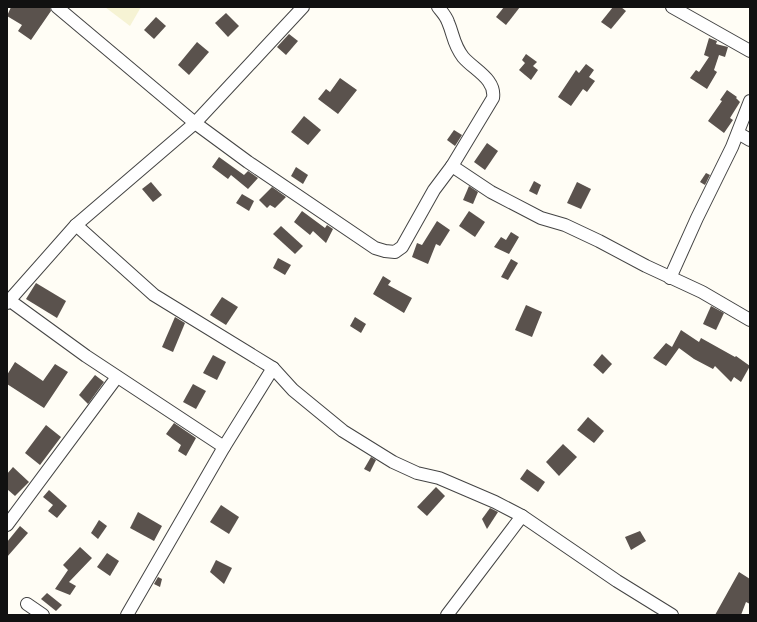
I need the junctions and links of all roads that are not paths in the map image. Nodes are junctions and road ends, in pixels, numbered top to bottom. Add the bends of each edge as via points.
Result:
1 (57, 7) edge
2 (303, 7) edge
3 (438, 7) edge
4 (672, 7) edge
5 (750, 51) edge
6 (750, 101) edge
7 (195, 123) junction
8 (738, 133) junction
9 (750, 140) edge
10 (452, 166) junction
11 (76, 225) junction
12 (670, 278) junction
13 (8, 302) edge
14 (750, 320) edge
15 (273, 368) junction
16 (117, 377) junction
17 (224, 447) junction
18 (522, 516) junction
19 (7, 525) edge
20 (27, 604) dead end
21 (44, 615) edge
22 (127, 615) edge
23 (447, 615) edge
24 (672, 615) edge

1 - 7 street
2 - 7 street
3 - 10 street via 449,23 455,47 487,79 494,93
4 - 5 street
6 - 8 street
7 - 10 street via 343,227 375,248 385,251 395,252 402,247 434,190
7 - 11 street
8 - 9 street
8 - 12 street
10 - 12 street via 498,196 541,218 599,241
11 - 13 street
11 - 15 street via 154,295
12 - 14 street via 702,292
13 - 16 street
15 - 17 street
15 - 18 street via 294,390 343,431 393,462 417,473 439,478
16 - 17 street
16 - 19 street
17 - 22 street
18 - 23 street
18 - 24 street
20 - 21 street

